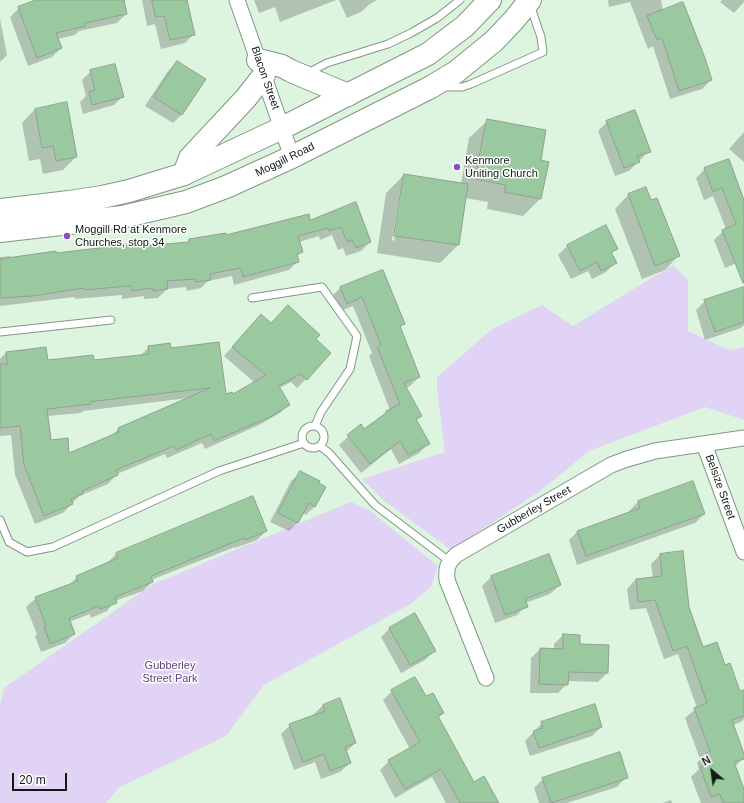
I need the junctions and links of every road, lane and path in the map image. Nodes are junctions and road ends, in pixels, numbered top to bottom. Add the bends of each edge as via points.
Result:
1 (237, 0) edge
2 (460, 0) edge
3 (490, 0) edge
4 (529, 1) edge
5 (261, 68) junction
6 (303, 76) junction
7 (431, 87) junction
8 (348, 95) junction
9 (282, 128) junction
10 (292, 157) junction
11 (184, 174) junction
12 (0, 210) edge
13 (0, 231) edge
14 (252, 298) dead end
15 (111, 320) dead end
16 (0, 332) edge
17 (315, 426) junction
18 (744, 438) edge
19 (304, 443) junction
20 (704, 444) junction
21 (320, 446) junction
22 (0, 520) edge
23 (744, 552) edge
24 (449, 561) junction
25 (486, 678) dead end

1 - 5 street, Blacon Street
2 - 6 lane via 437,18 411,33 388,44 327,63
3 - 8 main road via 464,26 428,54
4 - 7 main road, Moggill Road via 494,41 456,72
4 - 7 lane via 541,37 543,52 466,86
5 - 6 main road via 282,66
5 - 9 street, Blacon Street
5 - 11 main road via 246,98 190,158
6 - 8 main road
7 - 10 main road, Moggill Road
8 - 9 main road
9 - 10 street, Blacon Street
9 - 11 main road
10 - 13 main road, Moggill Road via 186,202 122,217
11 - 12 main road via 102,197
14 - 17 lane via 322,287 357,336 350,369 321,412
15 - 16 lane
17 - 19 lane via 304,431
17 - 21 lane via 321,429 324,435 324,441
18 - 20 street, Gubberley Street
19 - 21 lane via 311,448
19 - 22 lane via 219,470 52,547 27,552 9,542
20 - 23 street, Belsize Street
20 - 24 street, Gubberley Street via 655,451 612,465 456,554
21 - 24 lane via 375,505
24 - 25 street via 446,570 447,580

